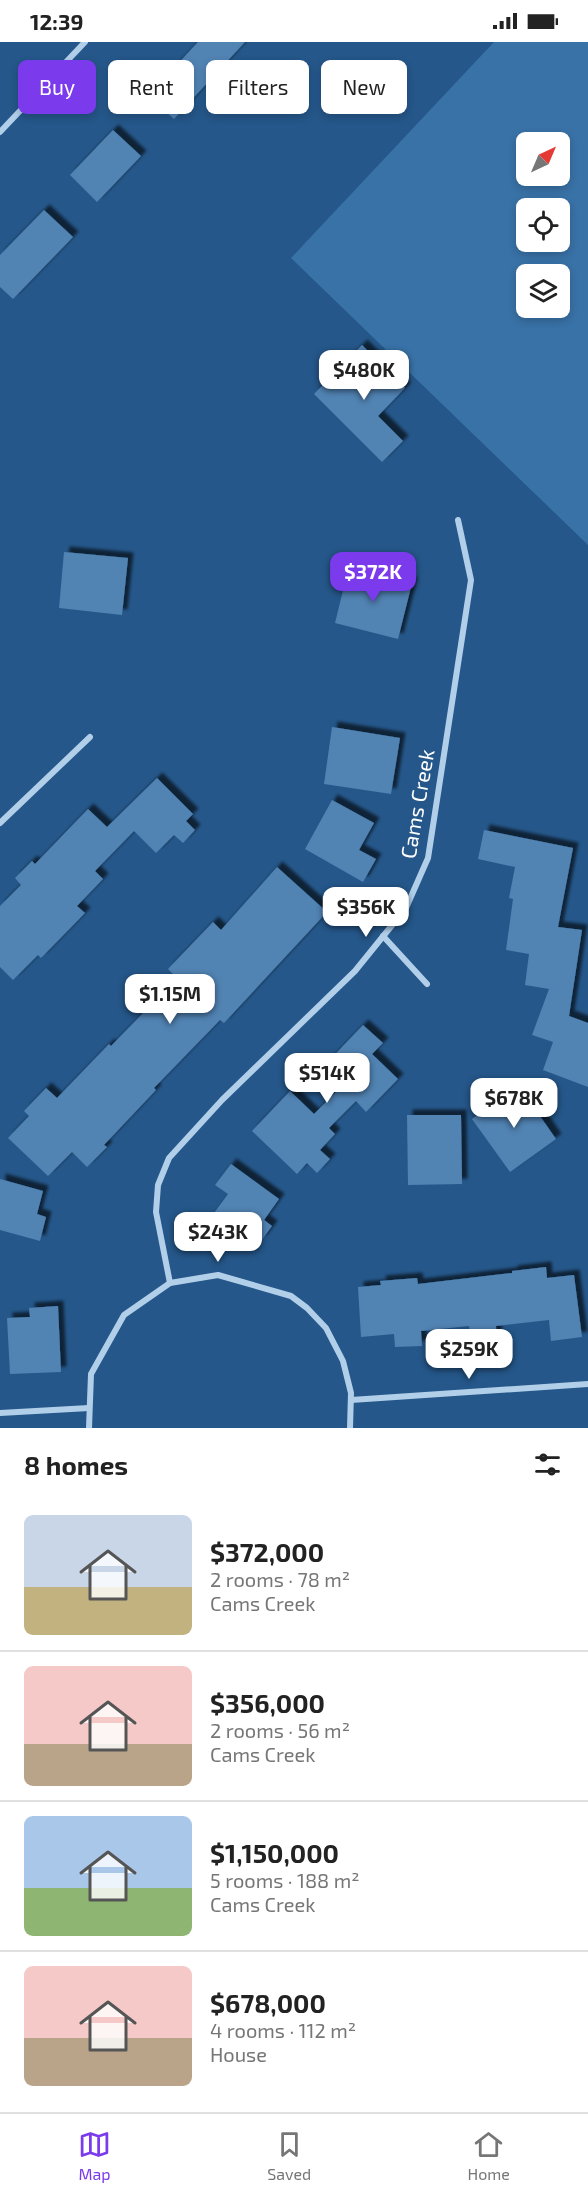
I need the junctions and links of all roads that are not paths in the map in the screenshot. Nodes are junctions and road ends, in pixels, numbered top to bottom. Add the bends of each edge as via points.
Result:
1 (86, 42) edge
2 (0, 132) edge
3 (458, 520) dead end
4 (90, 737) dead end
5 (0, 823) edge
6 (383, 936) junction
7 (427, 984) dead end
8 (170, 1283) junction
9 (588, 1383) edge
10 (351, 1400) junction
11 (89, 1408) junction
12 (0, 1413) edge
13 (89, 1428) edge
14 (350, 1428) edge

1 - 2 street
3 - 6 street, Cams Creek via 471,580 428,858 406,908
4 - 5 street
6 - 7 street
6 - 8 street, Cams Creek via 355,971 222,1100 169,1158 158,1185 156,1212
8 - 10 street via 218,1275 291,1296 326,1328 343,1361
8 - 11 street via 124,1315 91,1374
9 - 10 street
10 - 14 street
11 - 12 street
11 - 13 street

